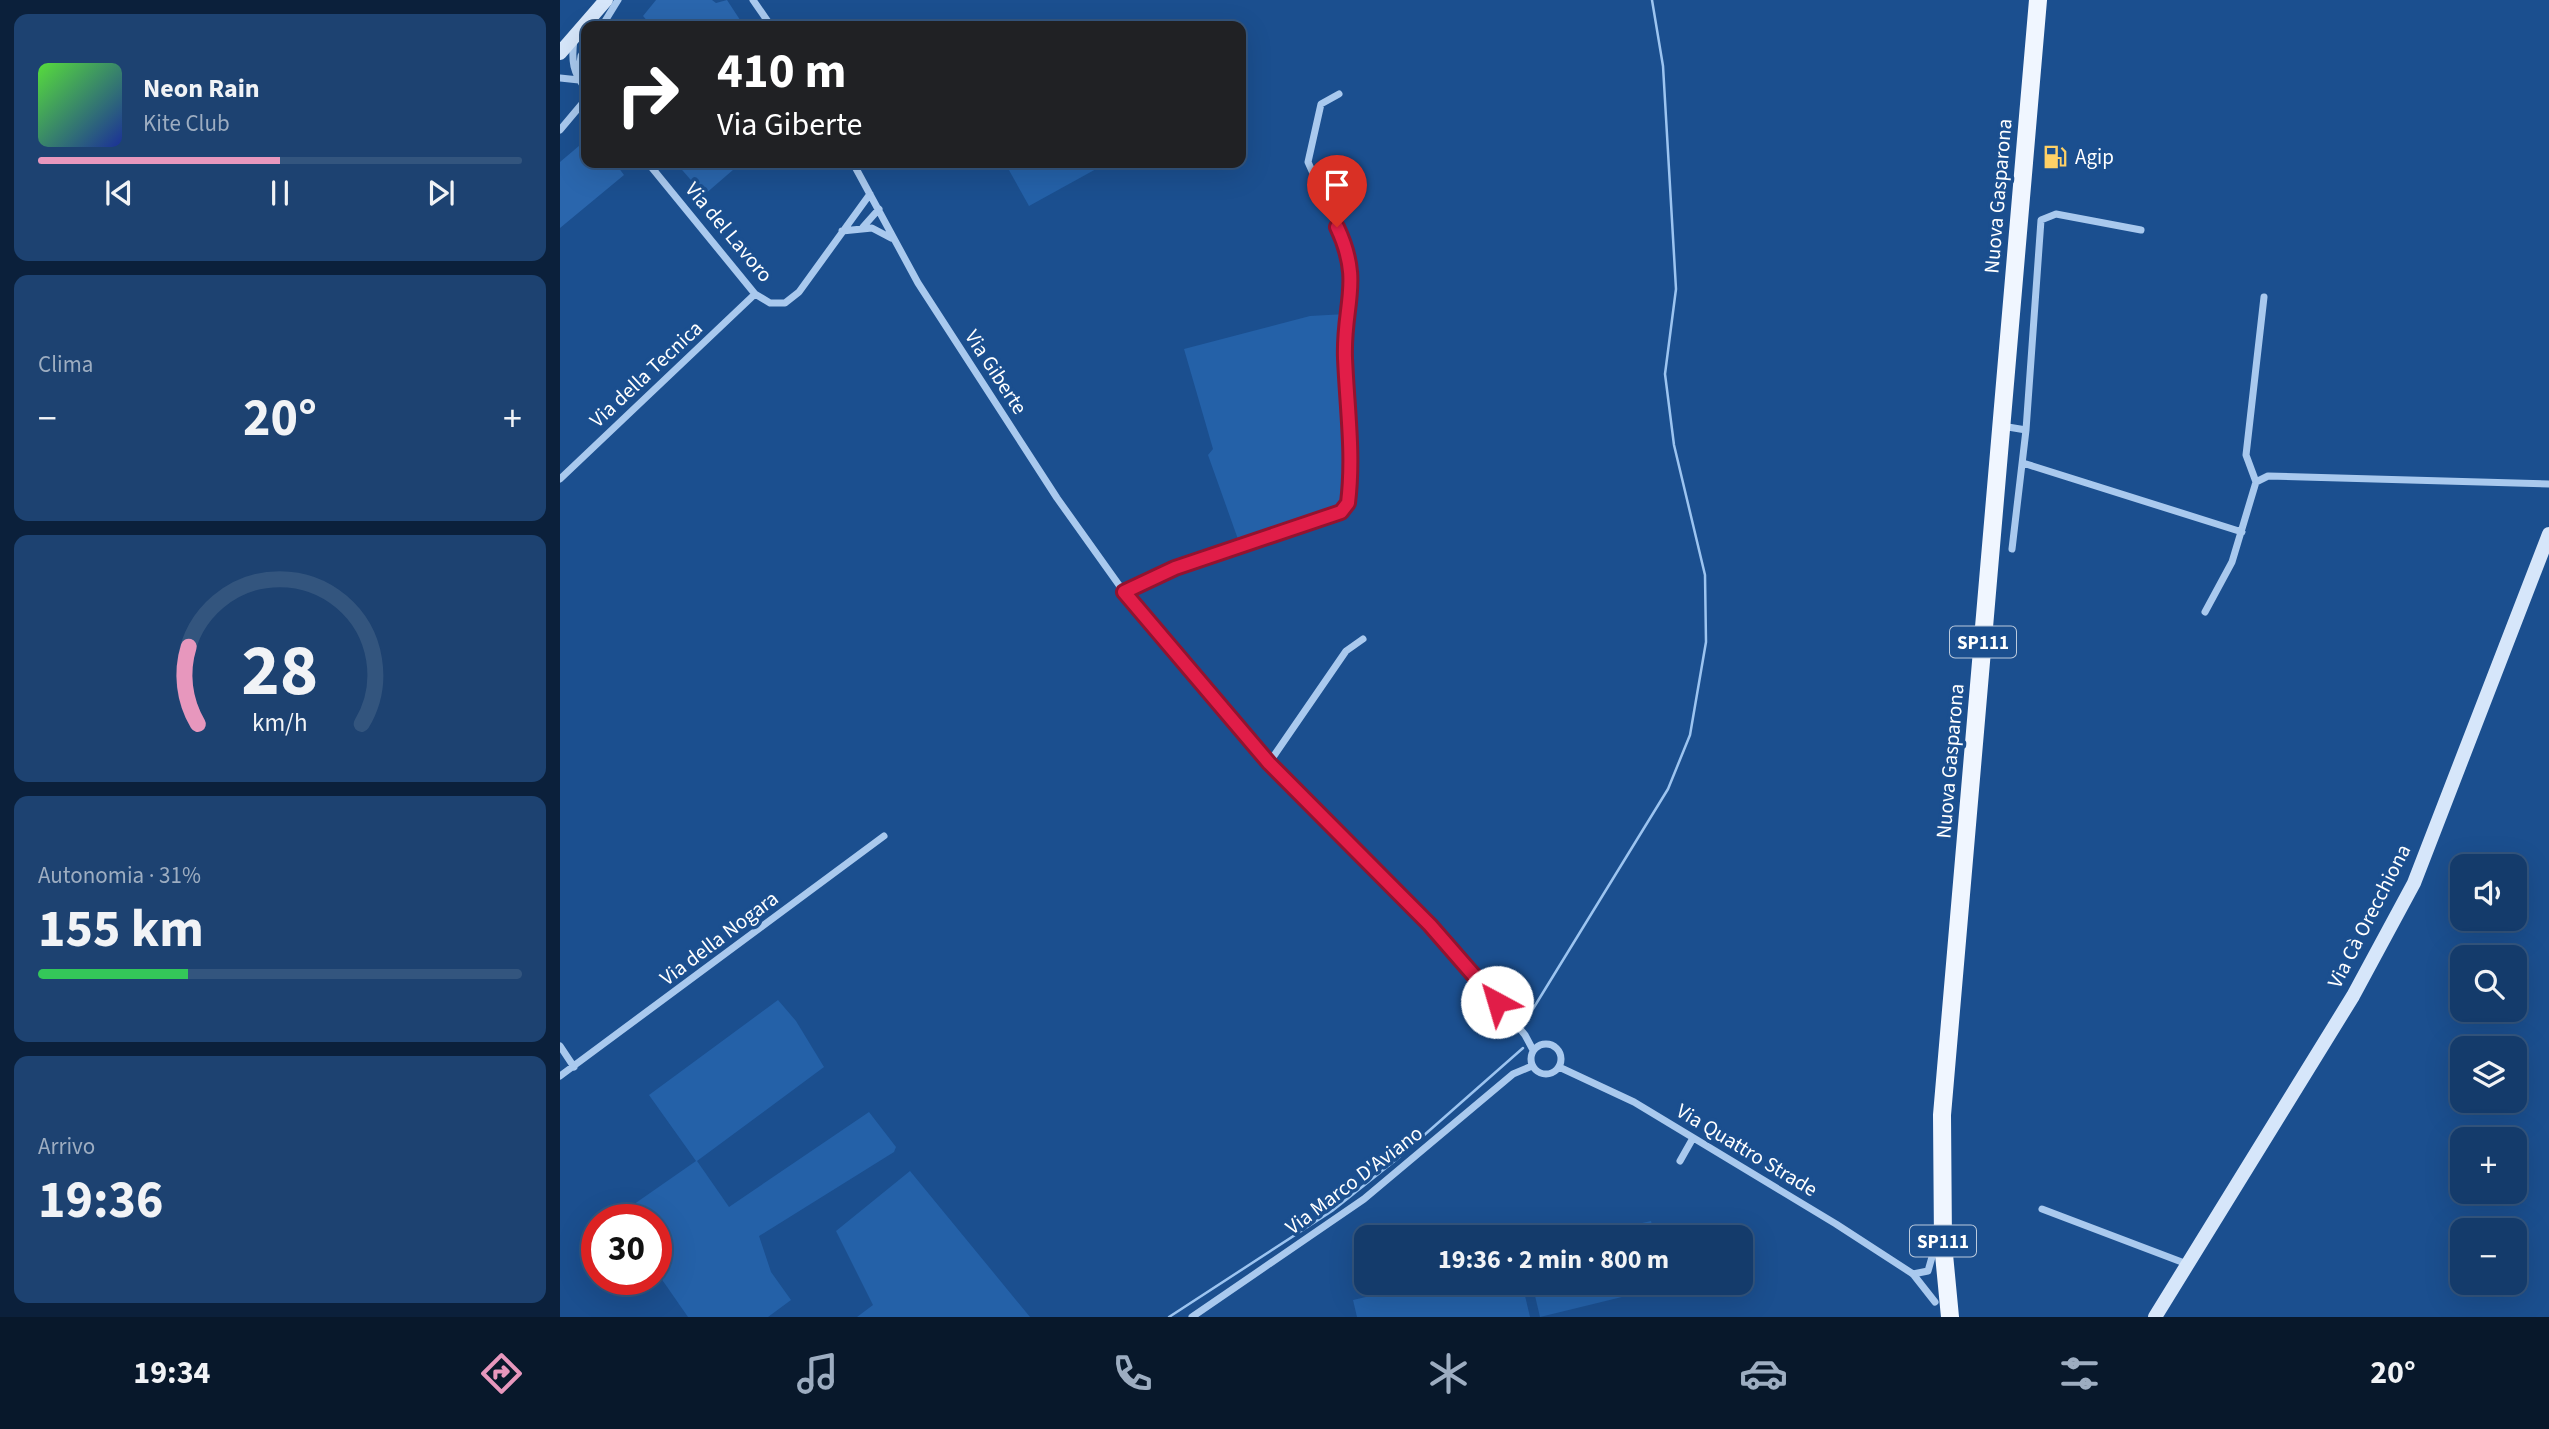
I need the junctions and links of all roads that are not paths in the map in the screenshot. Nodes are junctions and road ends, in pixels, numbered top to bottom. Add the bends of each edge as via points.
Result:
1 (606, 0) edge
2 (618, 0) edge
3 (753, 0) edge
4 (2038, 0) edge
5 (588, 21) edge
6 (605, 21) edge
7 (768, 21) edge
8 (581, 29) edge
9 (575, 36) junction
10 (560, 53) edge
11 (581, 56) edge
12 (560, 78) edge
13 (579, 80) junction
14 (581, 83) edge
15 (1339, 94) dead end
16 (581, 105) edge
17 (560, 130) edge
18 (652, 168) edge
19 (856, 168) edge
20 (870, 194) junction
21 (879, 209) junction
22 (857, 211) junction
23 (863, 227) junction
24 (2141, 230) dead end
25 (842, 231) junction
26 (894, 241) junction
27 (755, 294) junction
28 (2264, 297) dead end
29 (2001, 426) junction
30 (2026, 430) junction
31 (2022, 463) junction
32 (560, 479) edge
33 (2256, 482) junction
34 (2549, 484) edge
35 (2242, 532) junction
36 (2549, 534) edge
37 (2011, 549) dead end
38 (2543, 562) edge
39 (1124, 592) junction
40 (2205, 612) dead end
41 (1363, 639) dead end
42 (1269, 763) junction
43 (884, 836) dead end
44 (560, 1045) edge
45 (1533, 1050) junction
46 (1532, 1066) junction
47 (574, 1067) junction
48 (1559, 1067) junction
49 (560, 1076) edge
50 (1693, 1138) junction
51 (1680, 1161) dead end
52 (2042, 1209) dead end
53 (1932, 1257) dead end
54 (2186, 1264) junction
55 (1913, 1274) junction
56 (1935, 1301) dead end
57 (1192, 1317) edge
58 (1950, 1317) edge
59 (2155, 1317) edge

1 - 5 main road
2 - 6 street
3 - 7 street
4 - 29 main road, Nuova Gasparona / SP111
8 - 9 main road
9 - 10 main road
9 - 13 street via 571,57
11 - 13 street
12 - 13 street
13 - 14 street
15 - 39 street via 1321,104 1308,162 1345,245 1353,276 1345,354 1351,449 1348,503 1341,512 1175,568
16 - 17 street
18 - 27 street, Via del Lavoro
19 - 20 street, Via Giberte
20 - 21 street, Via Giberte
20 - 22 street, Via del Lavoro
21 - 22 street
21 - 23 street
21 - 26 street, Via Giberte
22 - 25 street, Via del Lavoro
23 - 25 street
23 - 26 street via 881,231
24 - 30 street via 2056,214 2041,220
25 - 27 street, Via del Lavoro via 799,292 785,303 770,303
26 - 39 street, Via Giberte via 998,409
27 - 32 street, Via della Tecnica
28 - 33 street via 2246,455
29 - 30 street
29 - 58 main road, Nuova Gasparona / SP111 via 1942,1115 1943,1244
30 - 31 street
31 - 35 street
31 - 37 street
33 - 34 street via 2268,476
33 - 35 street
35 - 40 street via 2232,562
36 - 38 main road, Via Cà Orecchiona
38 - 54 main road, Via Cà Orecchiona via 2414,883 2353,996
39 - 42 street, Via Giberte
41 - 42 street via 1346,651
42 - 45 street, Via Giberte via 1458,955
43 - 47 street, Via della Nogara
44 - 47 street
45 - 46 street
45 - 48 street via 1552,1044 1561,1056
46 - 48 street via 1543,1074
46 - 57 street, Via Marco D'Aviano via 1513,1074 1364,1199
47 - 49 street, Via della Nogara
48 - 50 street, Via Quattro Strade via 1634,1102
50 - 51 street
50 - 55 street, Via Quattro Strade
52 - 54 street
53 - 55 street via 1928,1271
54 - 59 main road, Via Cà Orecchiona
55 - 56 street, Via Quattro Strade

